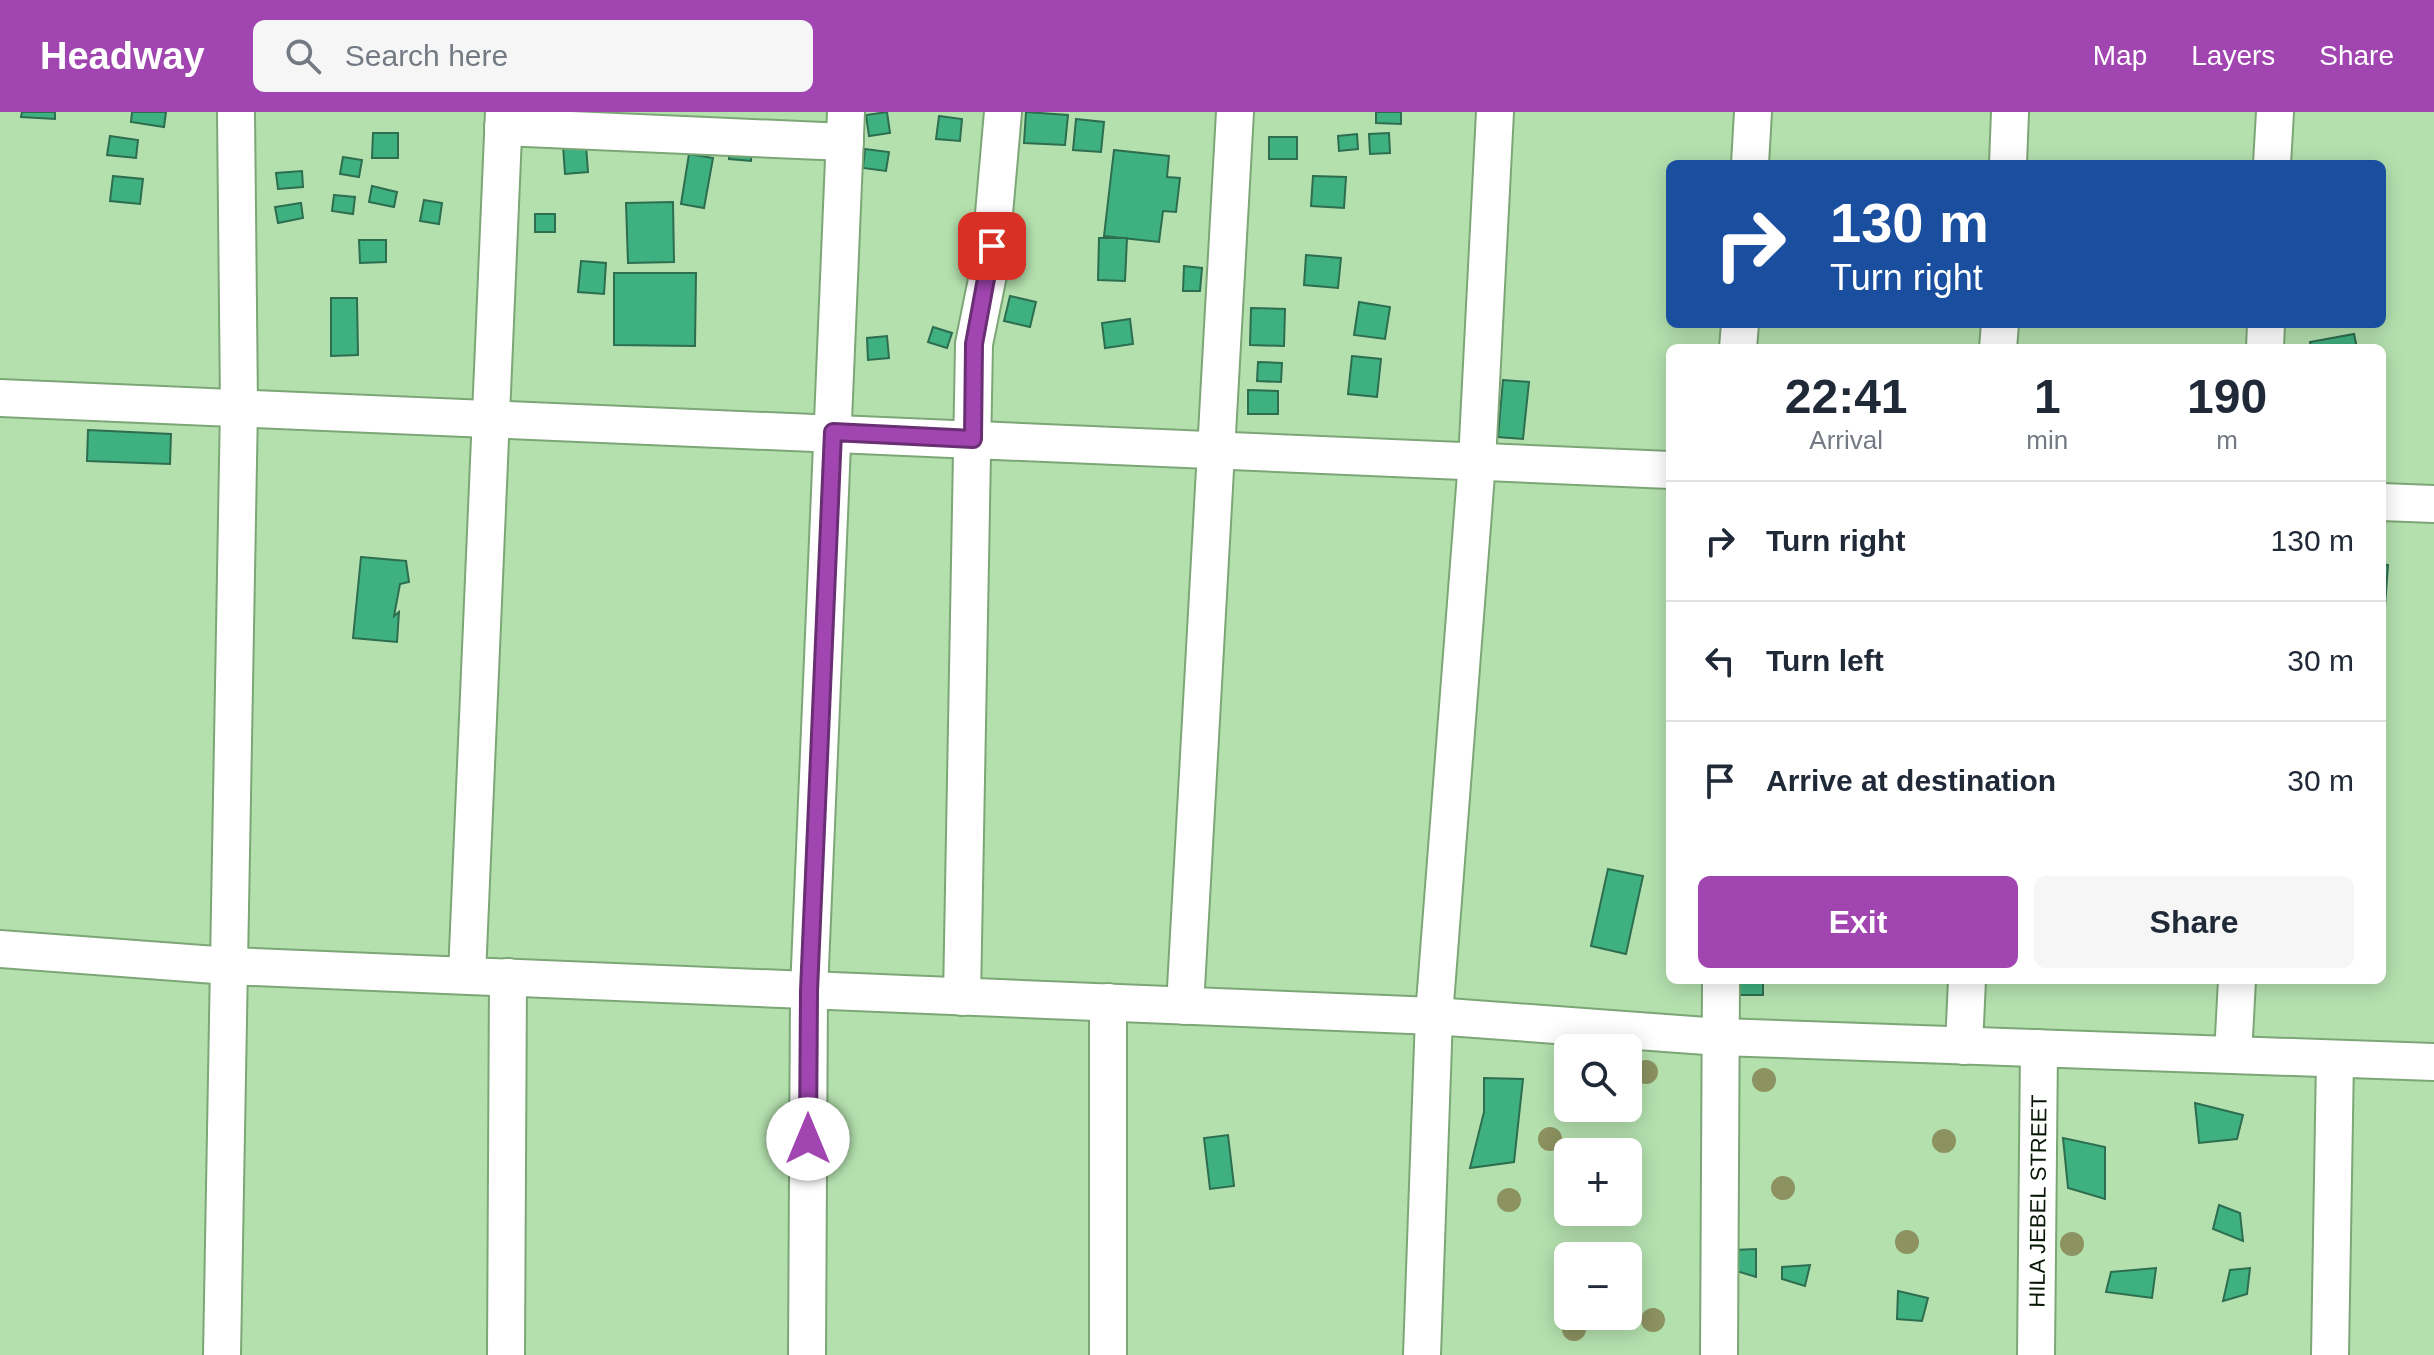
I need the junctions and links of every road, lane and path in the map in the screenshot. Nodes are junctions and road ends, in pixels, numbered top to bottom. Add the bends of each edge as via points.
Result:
1 (236, 112) edge
2 (1003, 112) edge
3 (1235, 112) edge
4 (1495, 112) edge
5 (1753, 112) edge
6 (2010, 112) edge
7 (2275, 112) edge
8 (504, 120) edge
9 (845, 127) edge
10 (1750, 160) edge
11 (2008, 160) edge
12 (2272, 160) edge
13 (0, 398) edge
14 (239, 406) junction
15 (491, 418) junction
16 (833, 432) junction
17 (973, 439) junction
18 (1217, 450) junction
19 (1477, 461) junction
20 (1666, 470) edge
21 (2386, 502) edge
22 (2434, 504) edge
23 (0, 949) edge
24 (229, 966) junction
25 (467, 975) junction
26 (508, 977) junction
27 (1721, 984) edge
28 (1967, 984) edge
29 (2237, 984) edge
30 (809, 991) junction
31 (962, 997) junction
32 (1108, 1002) junction
33 (1185, 1006) junction
34 (1434, 1016) junction
35 (1720, 1037) junction
36 (1964, 1046) junction
37 (2039, 1048) junction
38 (2233, 1055) junction
39 (2335, 1059) junction
40 (2434, 1062) edge
41 (222, 1355) edge
42 (506, 1355) edge
43 (807, 1355) edge
44 (1108, 1355) edge
45 (1422, 1355) edge
46 (1719, 1355) edge
47 (2036, 1355) edge
48 (2330, 1355) edge

1 - 14 street
2 - 17 street via 989,270 974,344
3 - 18 street
4 - 19 street
5 - 10 street
6 - 11 street
7 - 12 street
8 - 9 street
8 - 15 street
9 - 16 street
13 - 14 street
14 - 15 street
14 - 24 street
15 - 16 street
15 - 25 street
16 - 17 street
16 - 30 street
17 - 18 street
17 - 31 street
18 - 19 street
18 - 33 street
19 - 20 street
19 - 34 street
21 - 22 street
23 - 24 street
24 - 25 street
24 - 41 street
25 - 26 street
26 - 30 street
26 - 42 street
27 - 35 street
28 - 36 street
29 - 38 street
30 - 31 street
30 - 43 street
31 - 32 street
32 - 33 street
32 - 44 street
33 - 34 street
34 - 35 street
34 - 45 street
35 - 36 street
35 - 46 street
36 - 37 street
37 - 38 street
37 - 47 street, HILA JEBEL STREET
38 - 39 street
39 - 40 street
39 - 48 street

